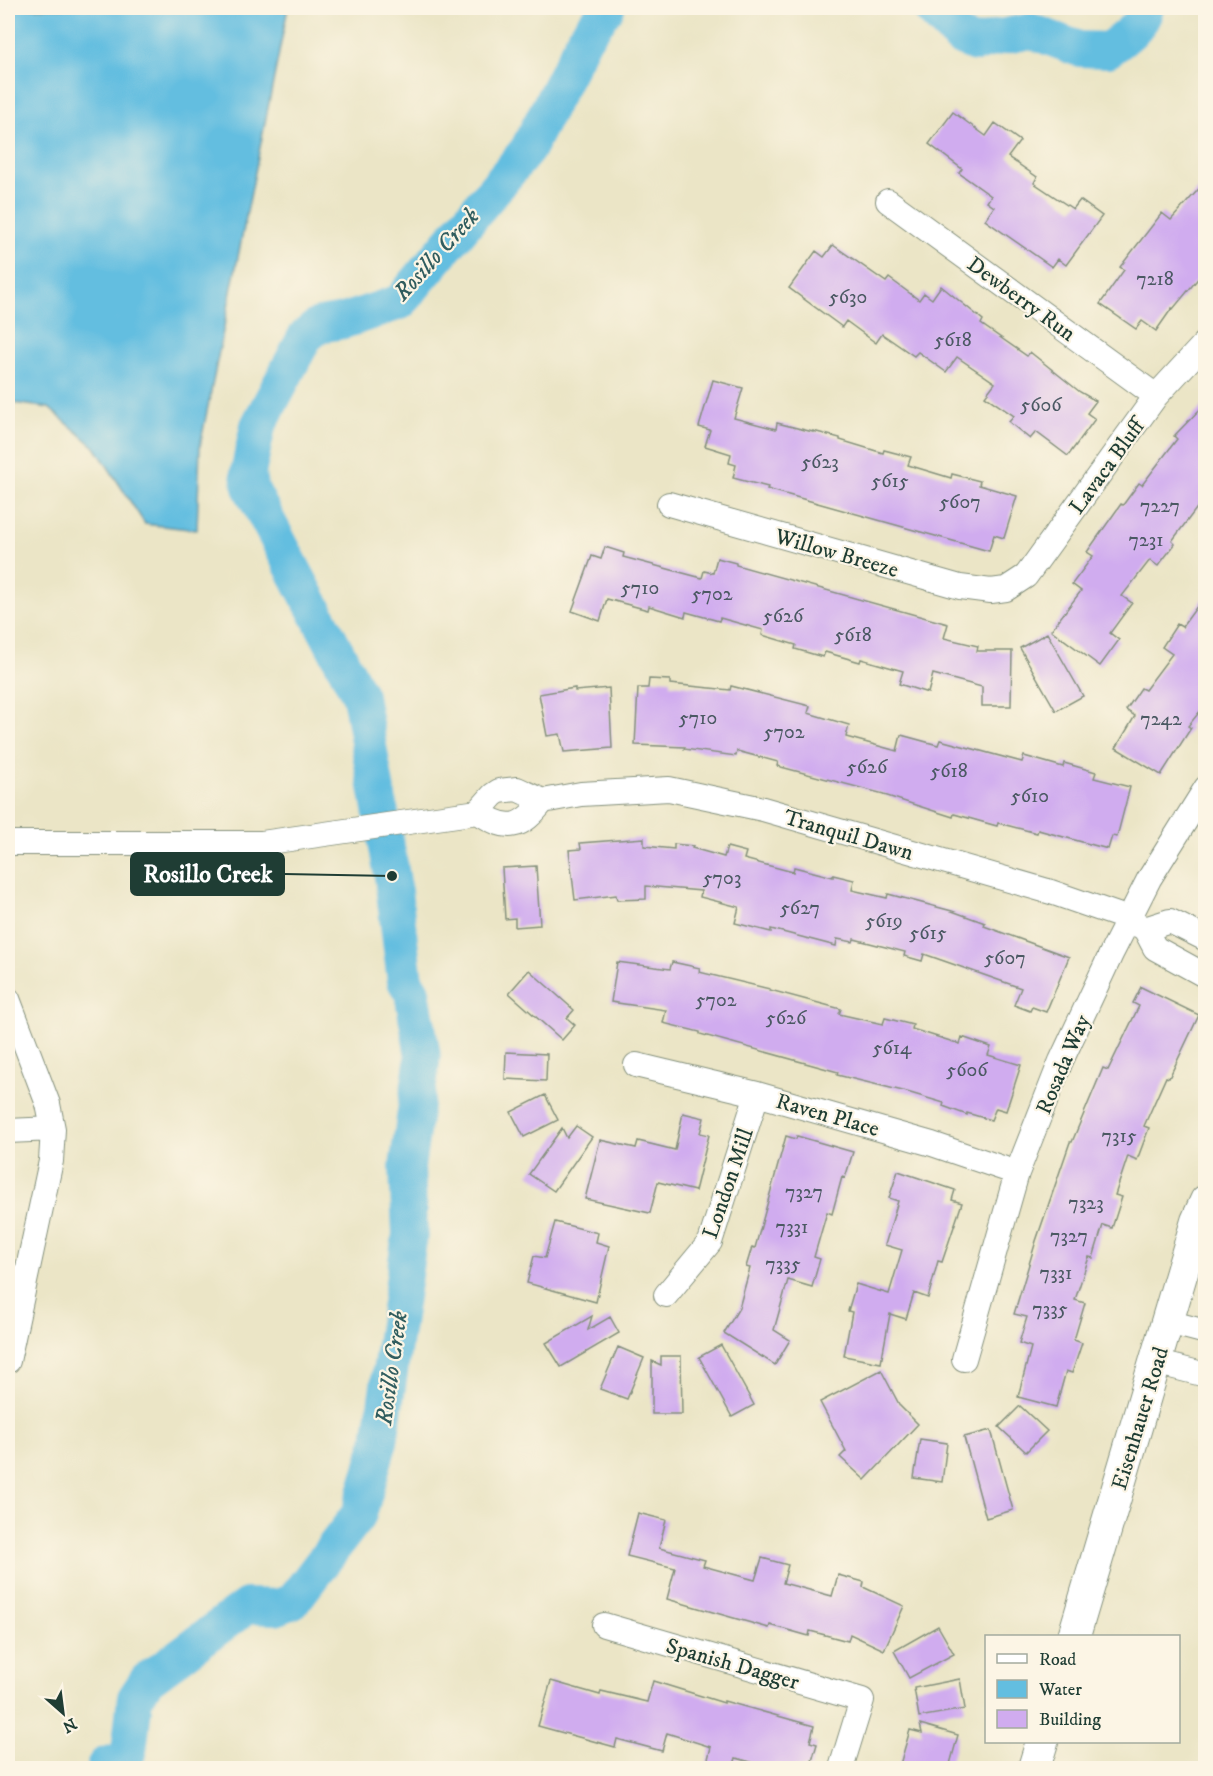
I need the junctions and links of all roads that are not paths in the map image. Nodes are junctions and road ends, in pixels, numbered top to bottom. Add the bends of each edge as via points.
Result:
1 (888, 201) dead end
2 (1206, 342) edge
3 (1156, 396) junction
4 (669, 504) dead end
5 (1006, 589) joint
6 (1206, 788) edge
7 (543, 801) junction
8 (478, 812) junction
9 (8, 843) edge
10 (1137, 924) junction
11 (1206, 939) edge
12 (1206, 976) edge
13 (8, 999) edge
14 (636, 1065) dead end
15 (757, 1094) junction
16 (53, 1129) junction
17 (8, 1131) edge
18 (1017, 1173) junction
19 (1206, 1201) edge
20 (666, 1295) dead end
21 (1167, 1322) junction
22 (1206, 1332) edge
23 (964, 1359) dead end
24 (8, 1361) edge
25 (1155, 1362) junction
26 (1206, 1376) edge
27 (604, 1625) dead end
28 (1074, 1635) edge
29 (1042, 1743) edge
30 (841, 1768) edge
31 (1034, 1768) edge

1 - 3 street, Dewberry Run
2 - 3 street, Lavaca Bluff
3 - 5 street, Lavaca Bluff via 1026,576
4 - 5 street, Willow Breeze via 960,587
6 - 10 street, Rosada Way via 1149,879
7 - 8 street via 523,790 507,789 493,795
7 - 8 street via 528,819 514,825 498,824
7 - 10 street, Tranquil Dawn via 581,794 669,789 797,819 1051,892
8 - 9 street via 283,841
10 - 11 street via 1170,921
10 - 12 street via 1155,948
10 - 18 street, Rosada Way via 1112,952 1061,1061
13 - 16 street via 48,1104
14 - 15 street, Raven Place
15 - 18 street, Raven Place via 932,1144
15 - 20 street, London Mill via 710,1242
16 - 17 street
16 - 24 street via 51,1161
18 - 23 street, Rosada Way
19 - 21 main road, Eisenhauer Road
21 - 22 street
21 - 25 main road, Eisenhauer Road
25 - 26 street
25 - 28 main road, Eisenhauer Road
27 - 30 street, Spanish Dagger via 862,1700
29 - 31 main road

